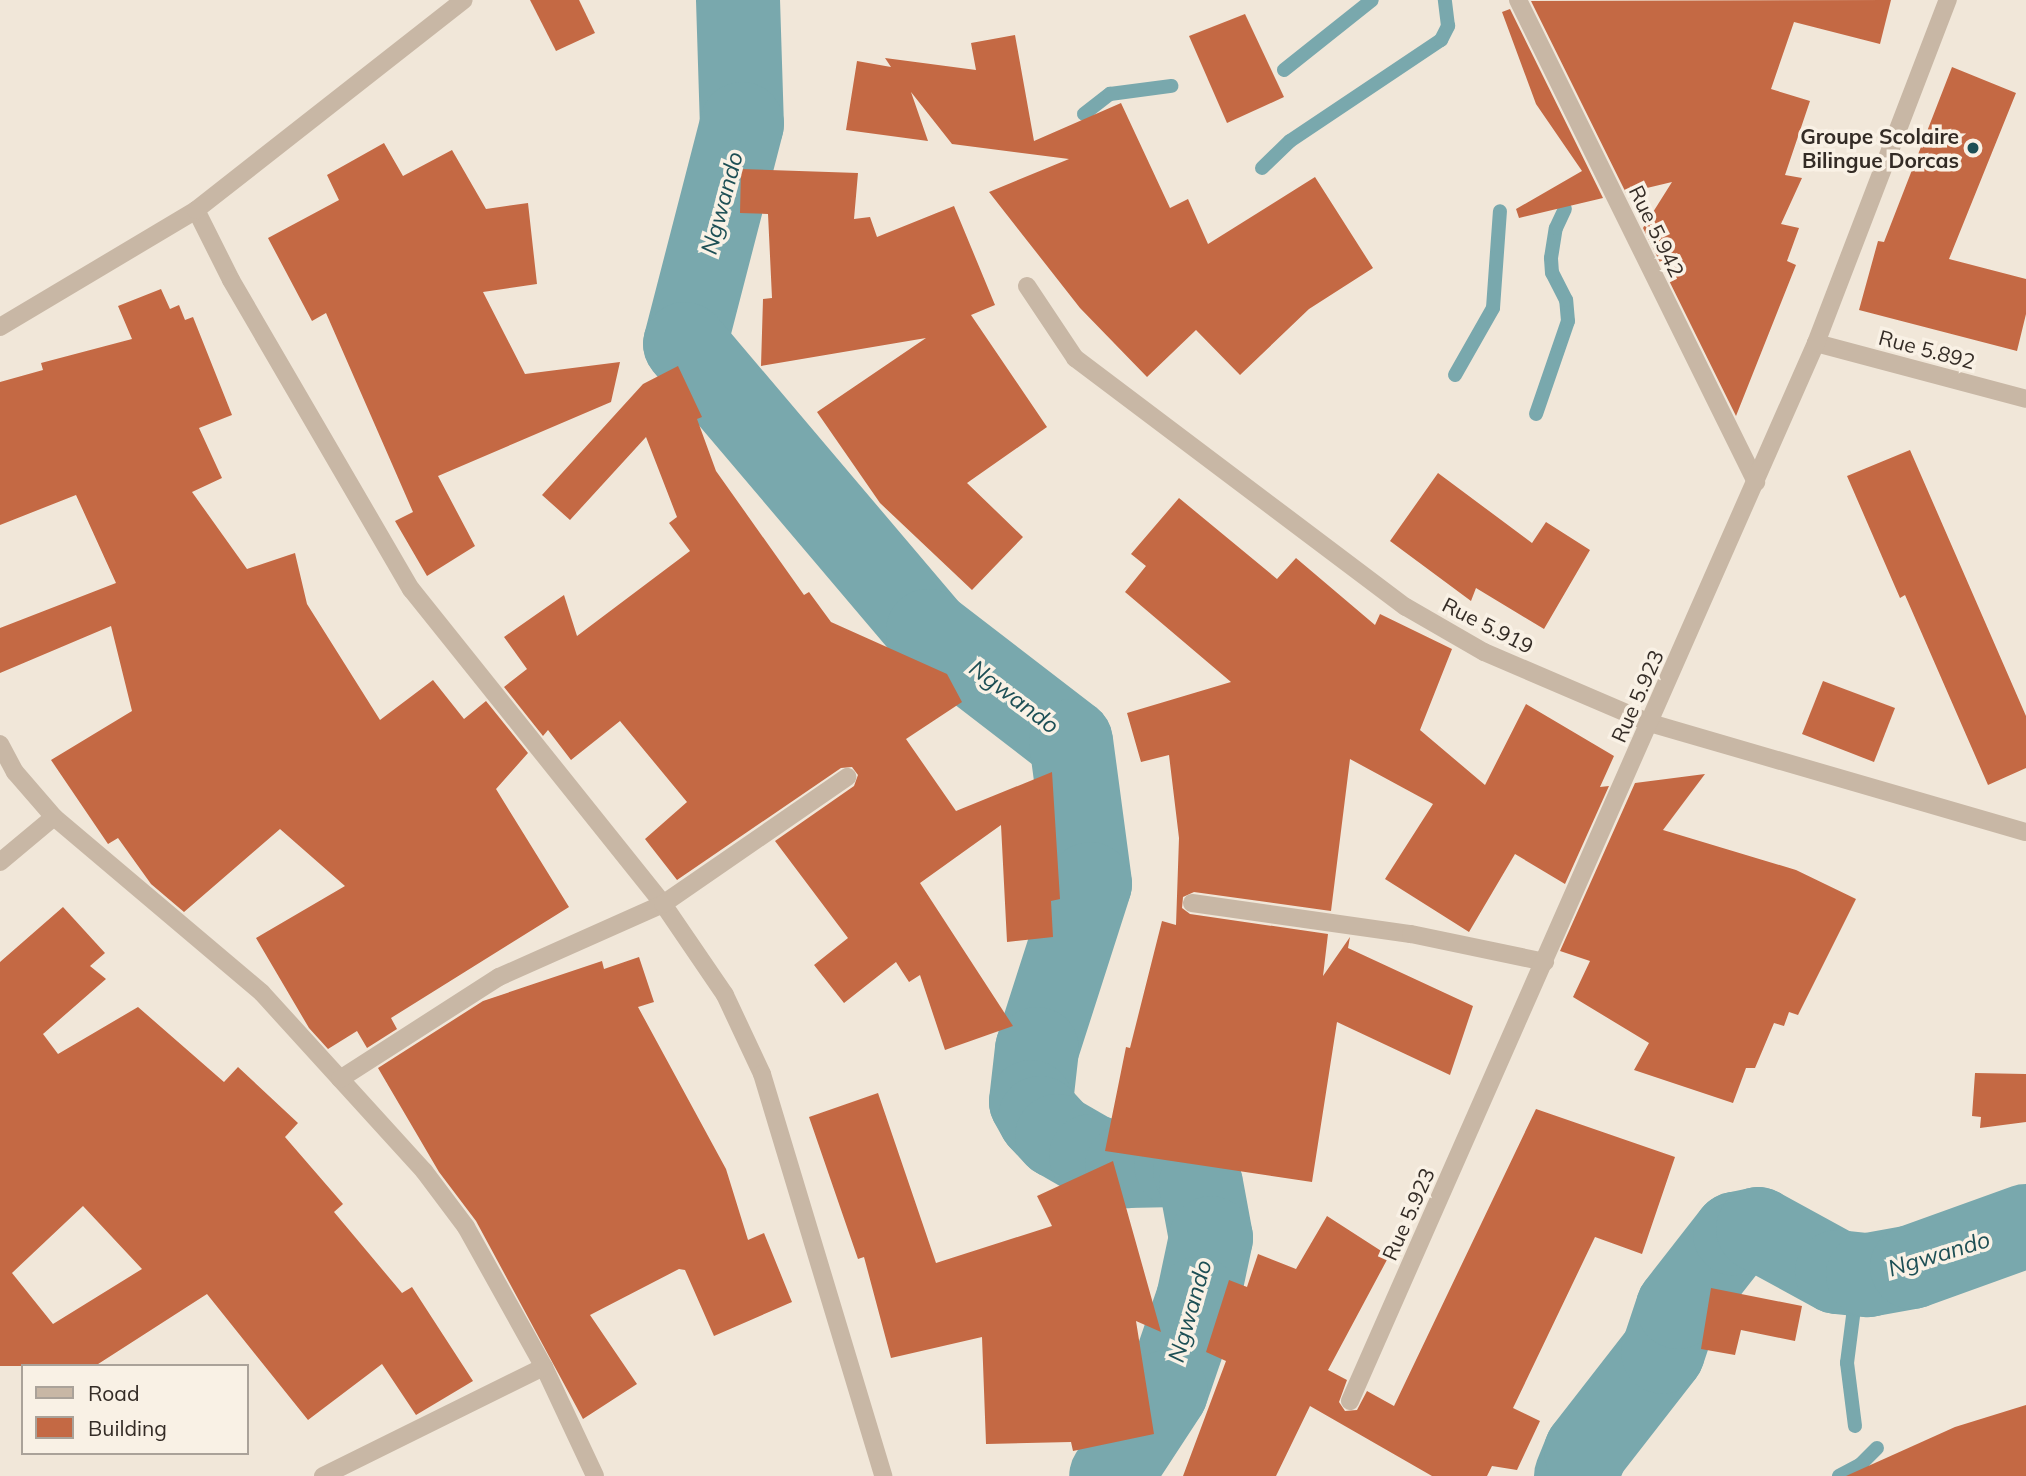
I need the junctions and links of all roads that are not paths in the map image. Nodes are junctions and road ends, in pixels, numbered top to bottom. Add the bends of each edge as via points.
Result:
1 (464, 0) edge
2 (1518, 0) edge
3 (1948, 0) edge
4 (196, 210) junction
5 (1027, 286) dead end
6 (0, 327) edge
7 (1816, 343) junction
8 (2026, 399) edge
9 (1756, 482) junction
10 (1650, 723) junction
11 (0, 744) edge
12 (847, 777) dead end
13 (54, 817) junction
14 (2026, 832) edge
15 (0, 862) edge
16 (1192, 903) dead end
17 (663, 904) junction
18 (1545, 962) junction
19 (340, 1079) junction
20 (544, 1367) junction
21 (1350, 1401) dead end
22 (323, 1476) edge
23 (595, 1476) edge
24 (883, 1476) edge

1 - 4 street
2 - 9 street, Rue 5.942
3 - 7 street, Rue 5.923
4 - 6 street
4 - 17 street via 231,280 411,589
5 - 10 street, Rue 5.919 via 1075,358 1406,607 1484,652
7 - 8 street, Rue 5.892
7 - 9 street, Rue 5.923
9 - 10 street, Rue 5.923
10 - 14 street, Rue 5.919
10 - 18 street, Rue 5.923
11 - 13 street via 15,772
12 - 17 street
13 - 15 street
13 - 19 street via 262,993
16 - 18 street via 1411,933
17 - 19 street via 499,977
17 - 24 street via 726,995 762,1074
18 - 21 street, Rue 5.923
19 - 20 street via 424,1171 466,1227
20 - 22 street
20 - 23 street

